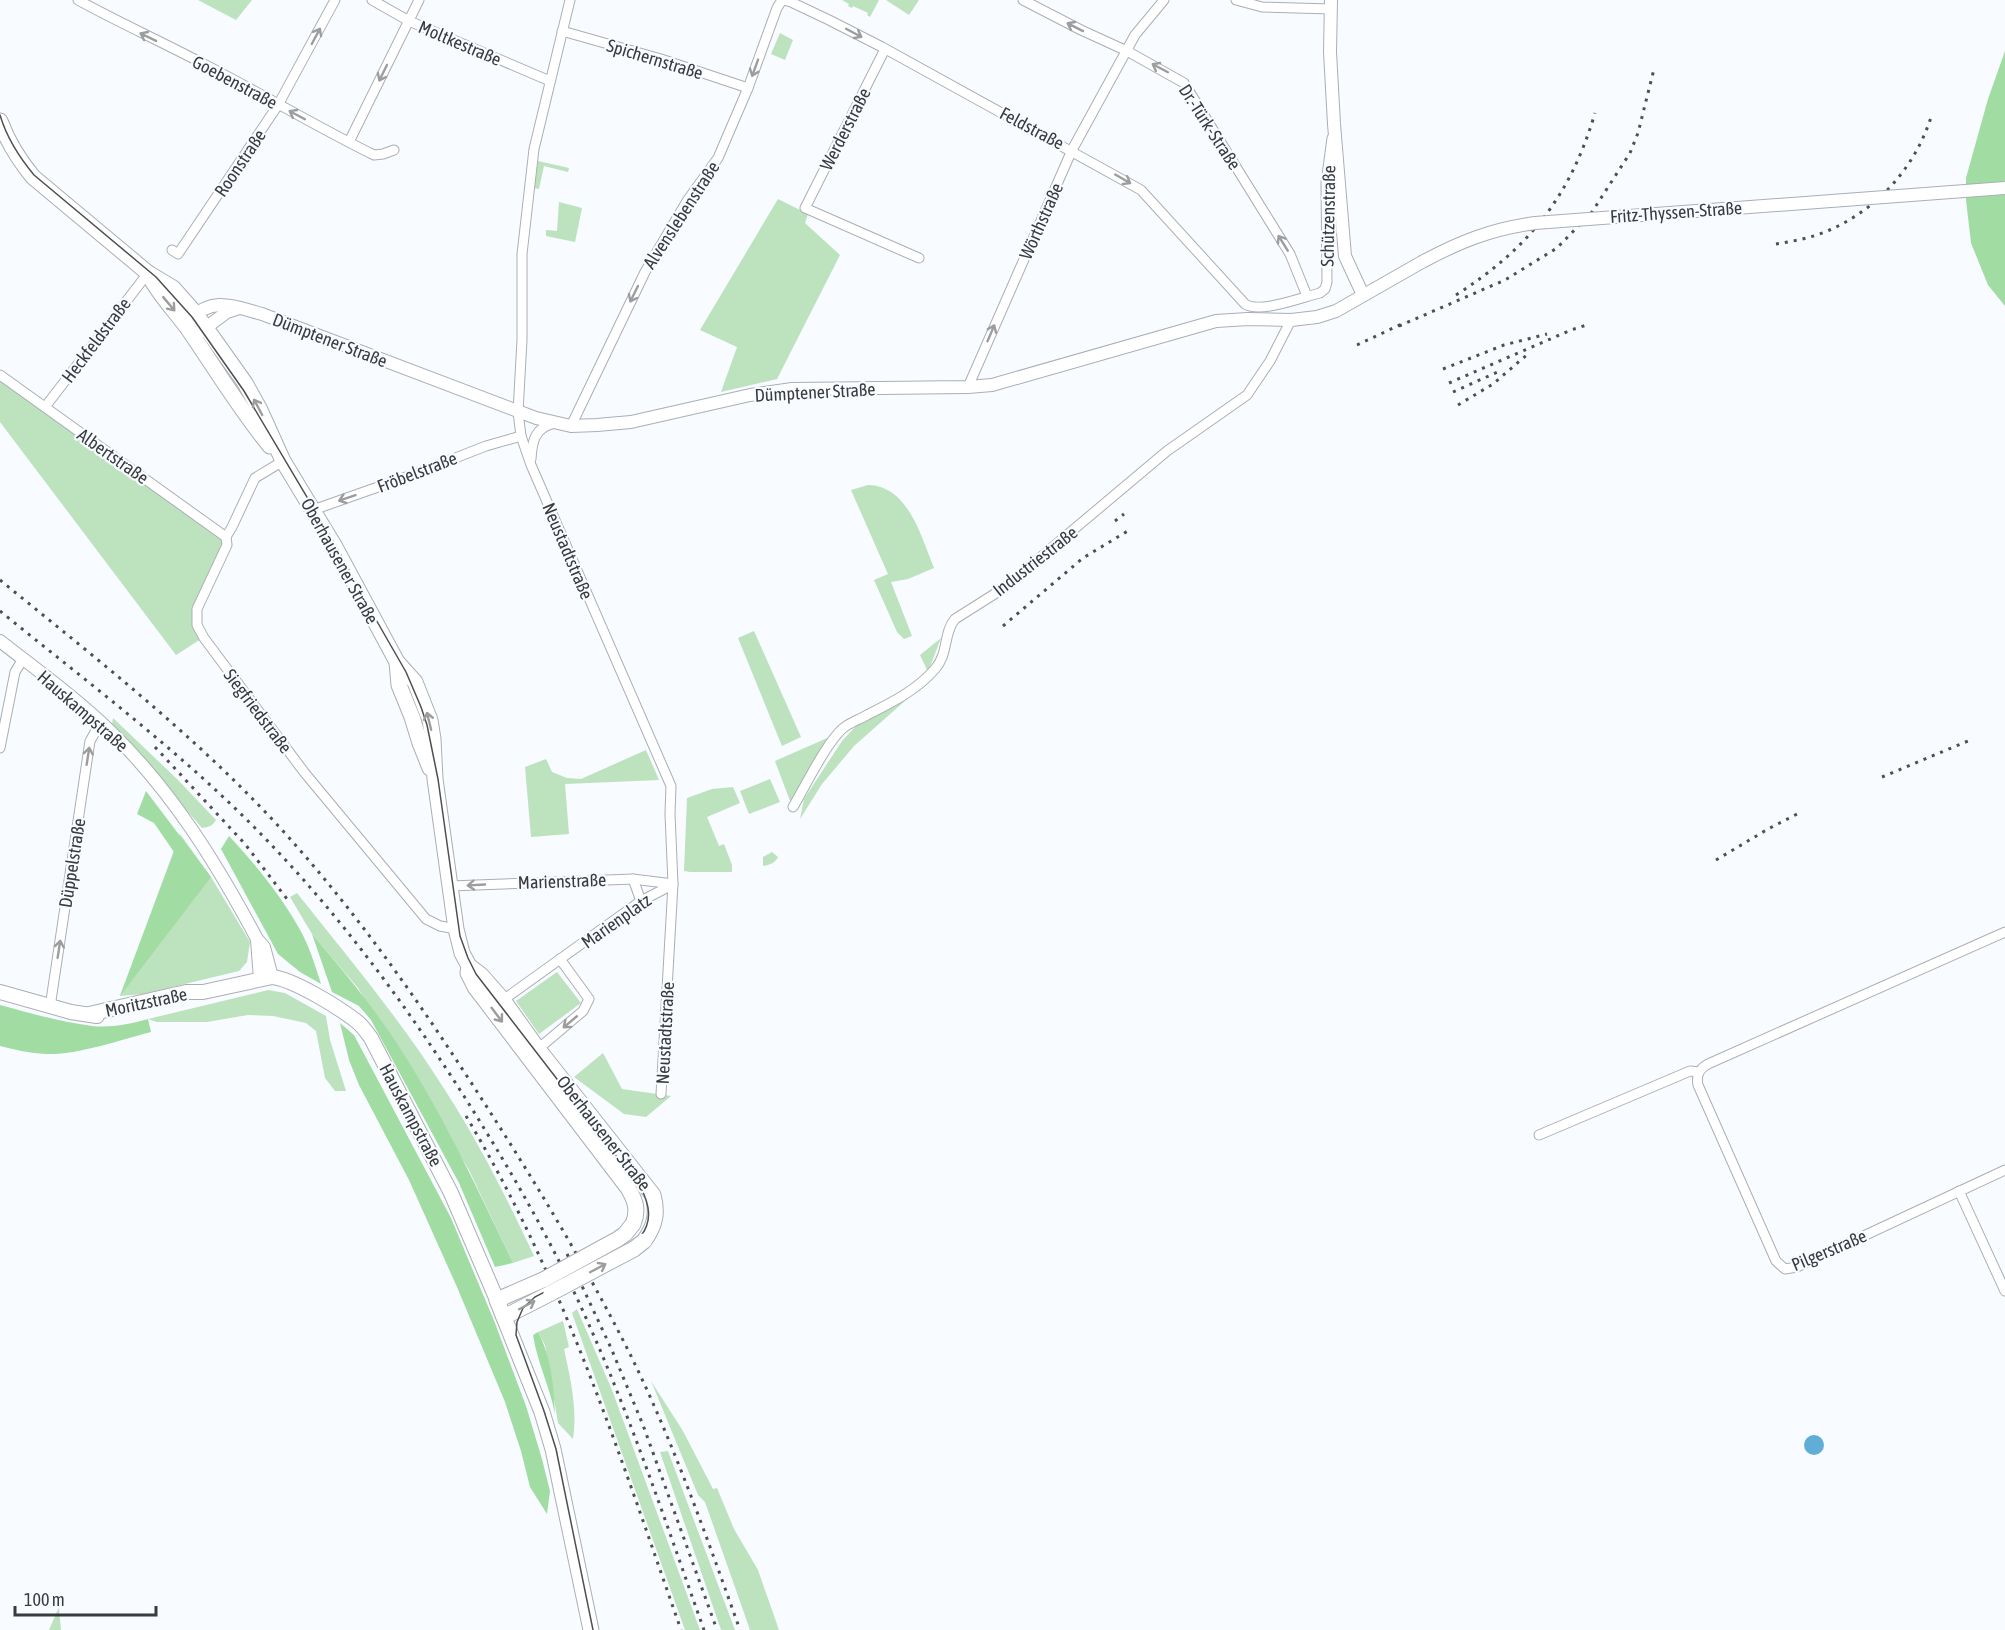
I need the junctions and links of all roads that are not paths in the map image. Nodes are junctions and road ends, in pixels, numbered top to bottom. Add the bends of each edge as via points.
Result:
1 (78, 0) edge
2 (335, 0) edge
3 (372, 0) edge
4 (419, 0) edge
5 (570, 0) edge
6 (782, 0) edge
7 (1023, 0) edge
8 (1164, 0) edge
9 (1236, 0) edge
10 (1331, 4) edge
11 (409, 21) junction
12 (562, 31) junction
13 (885, 49) junction
14 (1127, 51) junction
15 (550, 81) junction
16 (748, 88) junction
17 (278, 105) junction
18 (0, 122) edge
19 (1334, 124) junction
20 (349, 142) junction
21 (4, 144) edge
22 (394, 150) dead end
23 (1072, 150) junction
24 (2005, 188) edge
25 (172, 250) dead end
26 (919, 258) dead end
27 (148, 273) junction
28 (1364, 295) junction
29 (1307, 296) junction
30 (1291, 320) junction
31 (195, 325) junction
32 (0, 375) edge
33 (968, 387) junction
34 (45, 407) junction
35 (518, 412) junction
36 (555, 423) junction
37 (571, 426) junction
38 (521, 436) junction
39 (283, 460) junction
40 (531, 465) junction
41 (313, 510) junction
42 (226, 537) junction
43 (0, 641) edge
44 (23, 660) junction
45 (101, 722) junction
46 (0, 748) edge
47 (793, 807) dead end
48 (633, 879) junction
49 (673, 884) junction
50 (450, 886) junction
51 (641, 901) junction
52 (456, 929) junction
53 (2005, 933) edge
54 (560, 959) junction
55 (469, 966) junction
56 (266, 978) junction
57 (0, 992) edge
58 (503, 1000) junction
59 (50, 1007) junction
60 (538, 1049) junction
61 (1699, 1072) junction
62 (661, 1094) dead end
63 (1539, 1136) dead end
64 (2005, 1170) edge
65 (1959, 1191) junction
66 (548, 1286) junction
67 (2005, 1291) edge
68 (500, 1308) junction
69 (591, 1630) edge

17 -> 1 street, Goebenstraße
17 -> 2 street, Roonstraße
3 - 11 street, Moltkestraße
4 - 11 street
5 - 12 street, Neustadtstraße
6 -> 13 street, Feldstraße
6 -> 16 street, Alvenslebenstraße
14 -> 7 street, Dr.-Türk-Straße
8 - 14 street, Wörthstraße
9 - 10 street via 1262,7
10 - 19 street, Schützenstraße
11 - 15 street, Moltkestraße
11 -> 20 street
12 - 15 street, Neustadtstraße
12 - 16 street, Spichernstraße
13 - 23 street, Feldstraße
13 - 26 street, Werderstraße via 805,208
14 - 23 street, Wörthstraße
29 -> 14 street, Dr.-Türk-Straße via 1290,254 1184,83
15 - 35 street, Neustadtstraße via 534,149 522,254
16 -> 37 street, Alvenslebenstraße via 718,158 645,272
20 -> 17 street, Goebenstraße
17 - 25 street, Roonstraße via 178,254
18 - 21 main road, Oberhausener Straße
19 - 28 street, Schützenstraße via 1345,256
19 - 29 street, Schützenstraße via 1326,183 1327,282 1325,289
20 - 22 street, Goebenstraße via 374,154
21 - 27 main road, Oberhausener Straße via 33,177
23 -> 29 street, Feldstraße via 1141,190 1245,304 1258,308
33 -> 23 street, Wörthstraße
24 - 28 street, Fritz-Thyssen-Straße, bridge via 1505,227 1454,245
27 - 31 main road, Oberhausener Straße via 173,288
27 - 34 street, Heckfeldstraße
28 - 30 street, Dümptener Straße via 1336,311
30 - 33 street, Dümptener Straße via 1216,321 992,385
30 - 47 street, Industriestraße via 1248,395 1167,451 1005,588 955,619 944,657 933,671 896,700 845,726
31 - 35 street, Dümptener Straße via 213,305 240,308
31 - 39 main road, Oberhausener Straße via 245,383
32 - 34 street, Albertstraße
33 - 37 street, Dümptener Straße via 792,389 631,422
34 - 42 street, Albertstraße
35 - 36 street, Dümptener Straße
35 - 38 street, Neustadtstraße
36 - 37 street, Dümptener Straße
36 - 40 street via 536,434
38 - 40 street, Neustadtstraße
38 -> 41 street, Fröbelstraße
39 - 41 main road, Oberhausener Straße
39 - 42 street, Siegfriedstraße via 255,478
40 - 49 street, Neustadtstraße via 671,786
41 - 50 main road, Oberhausener Straße via 424,703 433,740
42 - 52 street, Siegfriedstraße via 226,545 196,609 201,634 304,771 426,920
43 - 44 street, Hauskampstraße
44 - 45 street, Hauskampstraße
44 - 46 street via 15,672
45 - 56 street, Hauskampstraße via 171,799 219,870 264,947
59 -> 45 street, Düppelstraße via 90,741
48 - 49 street, Marienstraße
48 -> 50 street, Marienstraße
48 - 51 street
49 - 51 street, Marienplatz
49 - 62 street, Neustadtstraße
50 - 52 main road, Oberhausener Straße
51 - 54 street, Marienplatz
52 - 55 main road, Oberhausener Straße
53 - 61 street via 1708,1064
54 - 58 street, Marienplatz
54 -> 60 street via 589,999 583,1011
55 - 58 main road, Oberhausener Straße
55 -> 66 main road, Oberhausener Straße, bridge via 475,987 628,1188 636,1206 633,1224 625,1234
56 - 59 main road, Moritzstraße via 129,1015 102,1018
56 - 68 main road, Hauskampstraße via 284,979 298,986 343,1012 371,1038 452,1192
57 - 59 main road, Moritzstraße
58 - 60 main road, Oberhausener Straße
66 -> 60 main road, Oberhausener Straße, bridge via 634,1249 644,1241 655,1220 655,1203 653,1194
61 - 63 street via 1690,1071
61 - 65 street, Pilgerstraße via 1698,1085 1776,1261 1785,1269 1797,1267
64 - 65 street, Pilgerstraße
65 - 67 street
66 - 68 main road, Oberhausener Straße
68 - 69 main road via 542,1412 556,1461

